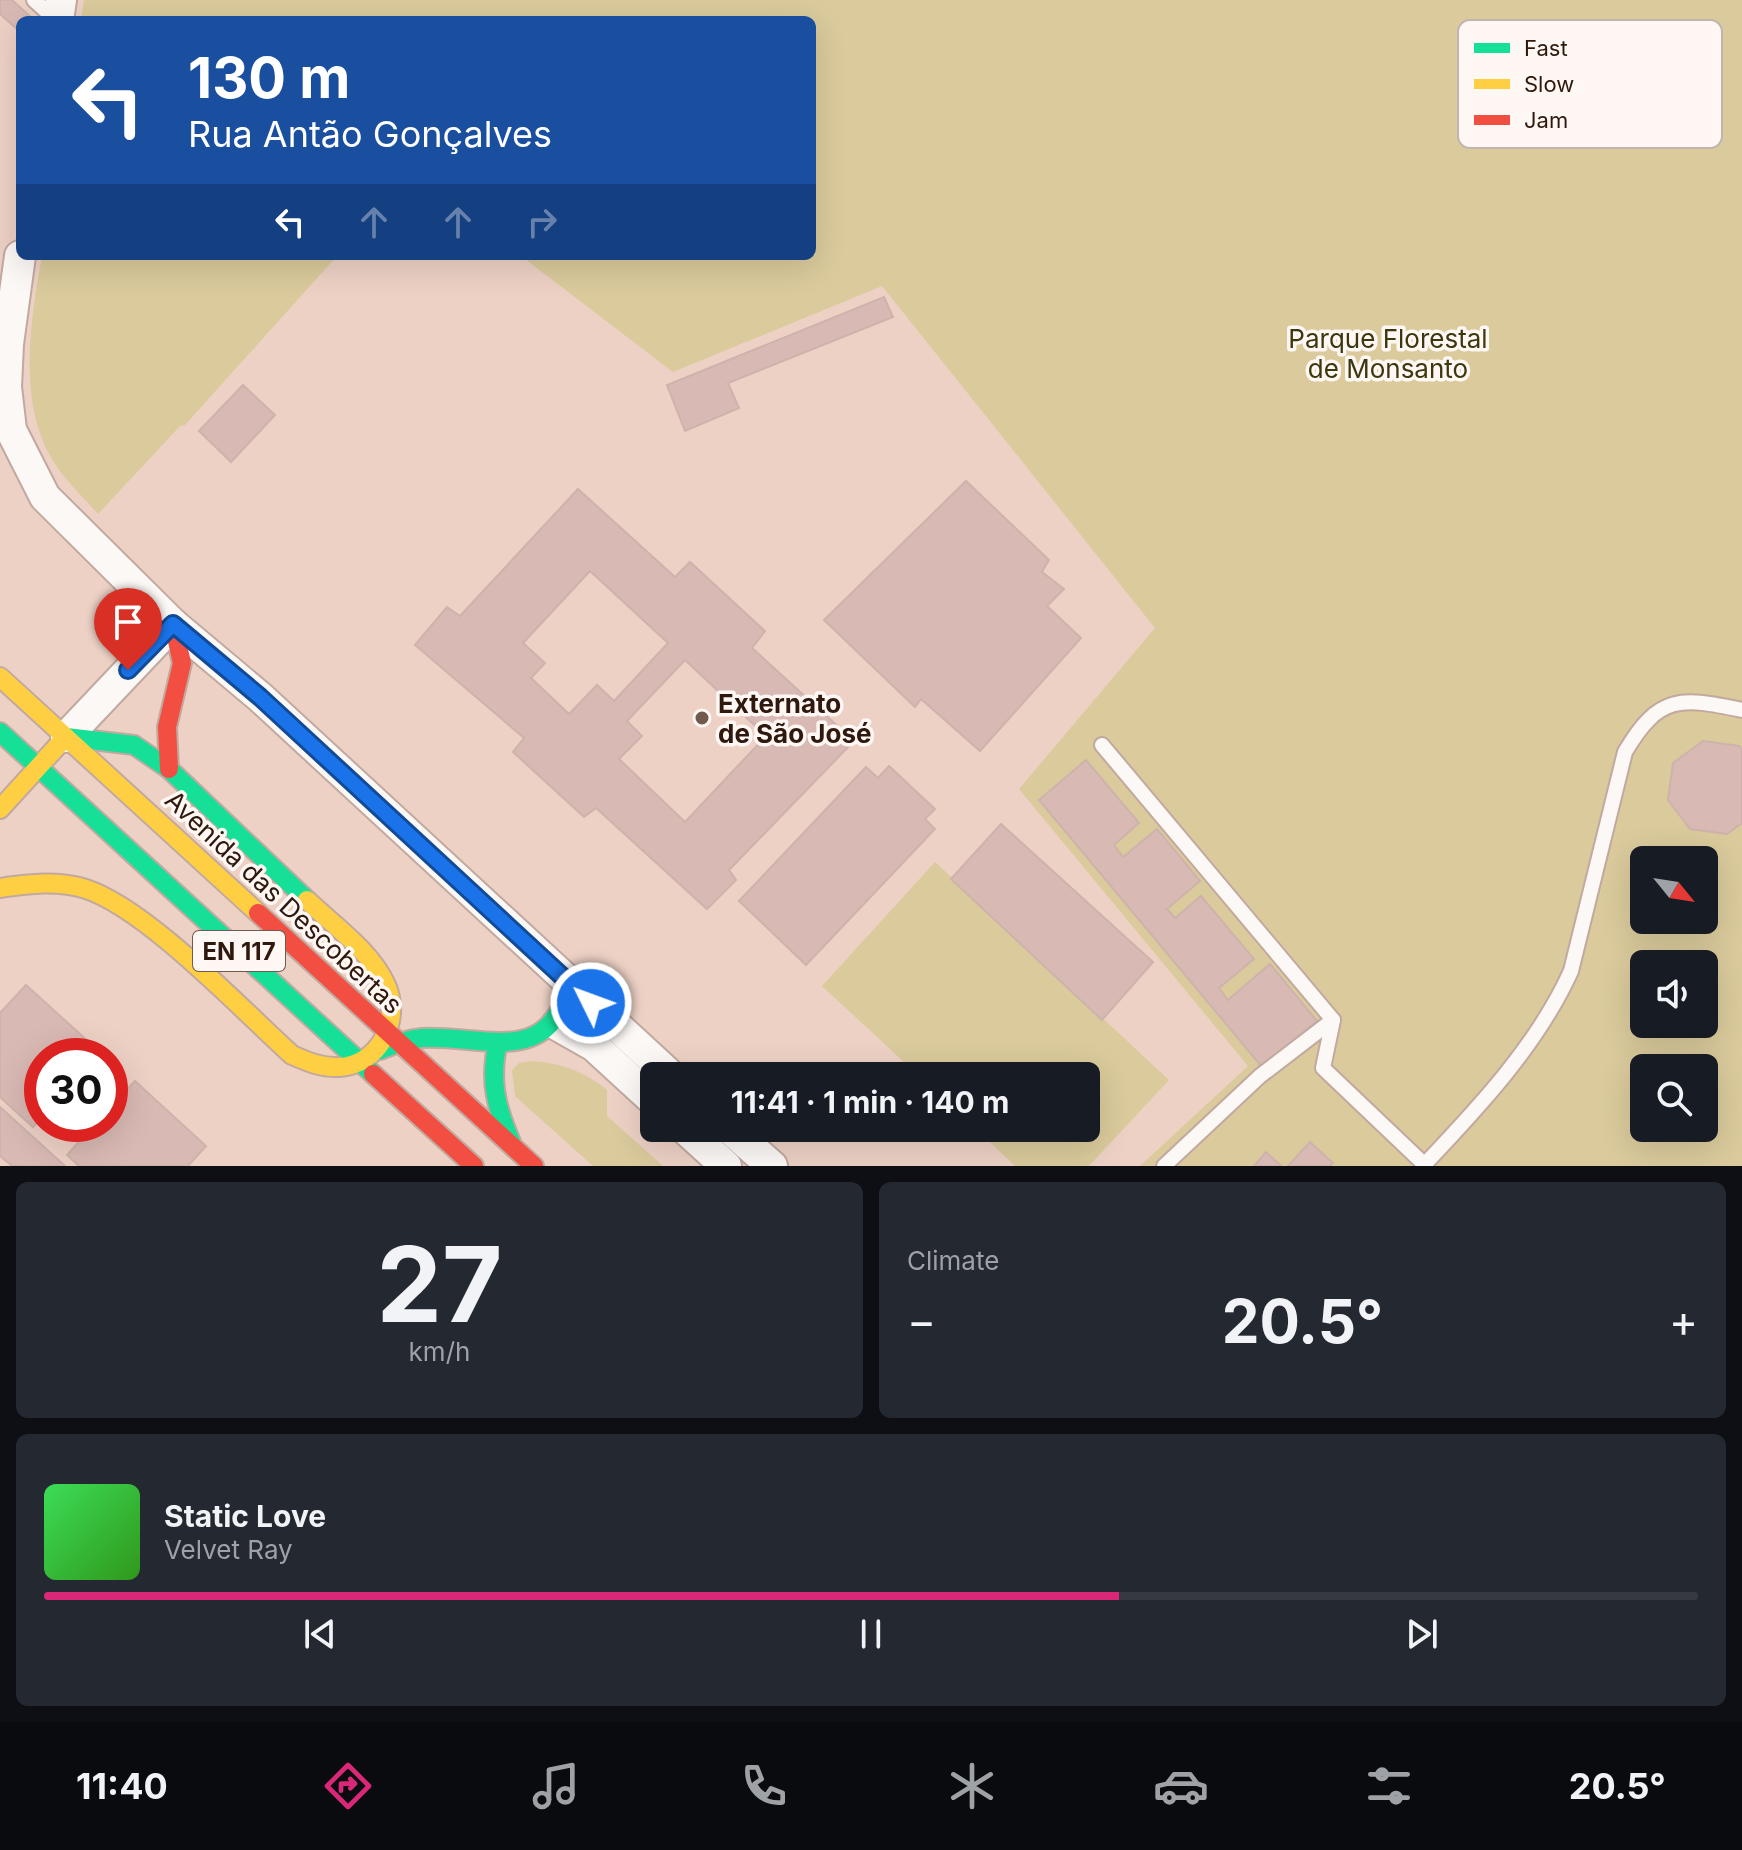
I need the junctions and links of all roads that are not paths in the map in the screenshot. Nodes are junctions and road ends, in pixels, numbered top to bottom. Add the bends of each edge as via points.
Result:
1 (34, 0) edge
2 (52, 16) edge
3 (19, 260) edge
4 (173, 624) junction
5 (0, 677) edge
6 (1742, 710) edge
7 (0, 732) edge
8 (66, 737) junction
9 (1102, 745) dead end
10 (39, 768) junction
11 (169, 769) junction
12 (0, 809) edge
13 (117, 839) junction
14 (0, 888) edge
15 (129, 909) junction
16 (570, 985) junction
17 (1333, 1020) junction
18 (557, 1025) junction
19 (394, 1038) junction
20 (498, 1042) junction
21 (366, 1058) junction
22 (655, 1062) edge
23 (640, 1088) edge
24 (699, 1142) edge
25 (745, 1142) edge
26 (514, 1148) junction
27 (1425, 1165) edge
28 (474, 1166) edge
29 (534, 1166) edge
30 (726, 1166) edge
31 (772, 1166) edge
32 (1164, 1166) edge

1 - 2 lane
3 - 4 street via 8,344 11,430 45,497
4 - 8 street
4 - 11 main road via 182,663 167,727
4 - 16 street via 260,697
5 - 8 main road, Avenida das Descobertas
6 - 27 lane via 1693,700 1667,704 1642,723 1625,752 1571,971 1558,1001 1487,1099
7 - 10 main road, EN 117
8 - 10 main road
8 - 11 main road via 134,745
8 - 19 main road, Avenida das Descobertas
9 - 17 lane
10 - 12 main road
10 - 13 main road, EN 117
11 - 19 main road via 374,964 392,996
13 - 15 main road
13 - 21 main road, EN 117
14 - 15 main road via 30,881 80,887
15 - 21 main road via 292,1055 325,1069
16 - 18 main road via 568,1005
16 - 22 street
17 - 27 lane via 1323,1068
17 - 32 lane via 1260,1076
18 - 20 main road via 540,1037
18 - 23 street via 594,1046
19 - 20 main road
19 - 21 main road
19 - 26 main road, Avenida das Descobertas
20 - 26 main road via 490,1069 491,1095
21 - 28 main road, EN 117
24 - 30 street
25 - 31 street
26 - 29 main road, Avenida das Descobertas

